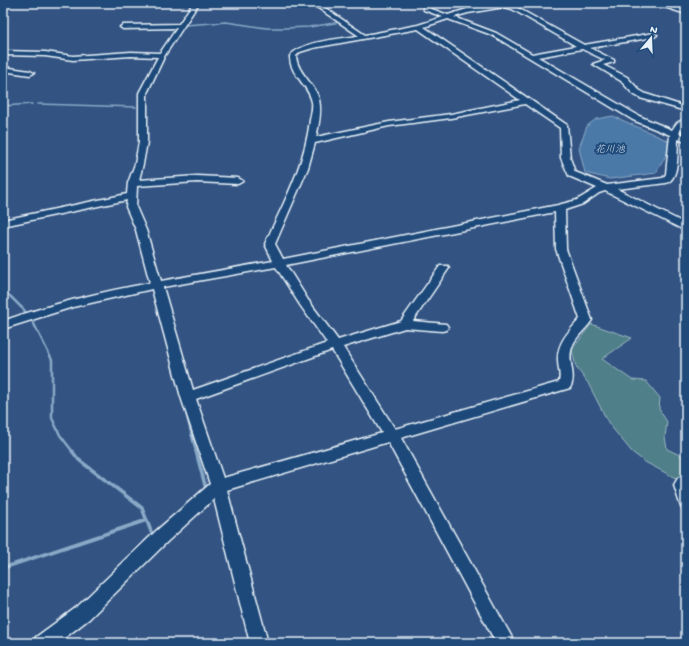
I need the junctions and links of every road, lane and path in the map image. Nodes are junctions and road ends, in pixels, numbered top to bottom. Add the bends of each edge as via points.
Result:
1 (196, 3) edge
2 (314, 3) edge
3 (425, 3) edge
4 (497, 3) edge
5 (655, 3) edge
6 (509, 4) edge
7 (686, 12) edge
8 (447, 18) junction
9 (181, 26) junction
10 (123, 27) dead end
11 (419, 27) junction
12 (654, 35) dead end
13 (363, 36) junction
14 (582, 48) junction
15 (3, 54) edge
16 (162, 54) junction
17 (532, 56) junction
18 (3, 69) edge
19 (30, 73) dead end
20 (528, 101) junction
21 (686, 109) edge
22 (686, 120) edge
23 (674, 134) junction
24 (686, 140) edge
25 (311, 141) junction
26 (238, 181) dead end
27 (133, 183) junction
28 (605, 188) junction
29 (132, 196) junction
30 (560, 208) junction
31 (3, 223) edge
32 (686, 228) edge
33 (280, 264) junction
34 (444, 268) dead end
35 (157, 284) junction
36 (3, 324) edge
37 (405, 324) junction
38 (442, 327) dead end
39 (335, 345) junction
40 (188, 397) junction
41 (392, 436) junction
42 (683, 482) dead end
43 (218, 486) junction
44 (686, 502) edge
45 (42, 643) edge
46 (259, 643) edge
47 (506, 643) edge

1 - 9 street
2 - 13 street
3 - 8 street via 426,9
4 - 6 street
5 - 7 street
6 - 8 street
6 - 14 street
8 - 11 street
8 - 17 street via 494,34
9 - 10 street
9 - 16 street
11 - 13 street
11 - 20 street
12 - 14 street
13 - 25 street via 312,46 298,51 293,56 293,64 316,103
14 - 17 street
14 - 21 street via 612,61 596,64 624,79 636,92
15 - 16 street via 45,54 73,58
16 - 27 street via 142,93 143,142
17 - 23 street via 636,118
18 - 19 street
20 - 25 street via 451,116 389,124
20 - 28 street via 564,127 569,171
22 - 23 street
23 - 24 street
23 - 28 street via 671,175 666,180
25 - 33 street via 304,168 270,244
26 - 27 street via 197,179
27 - 29 street
28 - 30 street via 580,202
28 - 32 street
29 - 31 street
29 - 35 street via 130,207 141,230
30 - 33 street
30 - 41 street via 561,249 586,320 565,346 565,385
33 - 35 street
33 - 39 street
34 - 37 street
35 - 36 street via 36,313
35 - 40 street
37 - 38 street
37 - 39 street
39 - 40 street
39 - 41 street
40 - 43 street
41 - 43 street
41 - 47 street
42 - 44 street
43 - 45 street via 83,612
43 - 46 street

